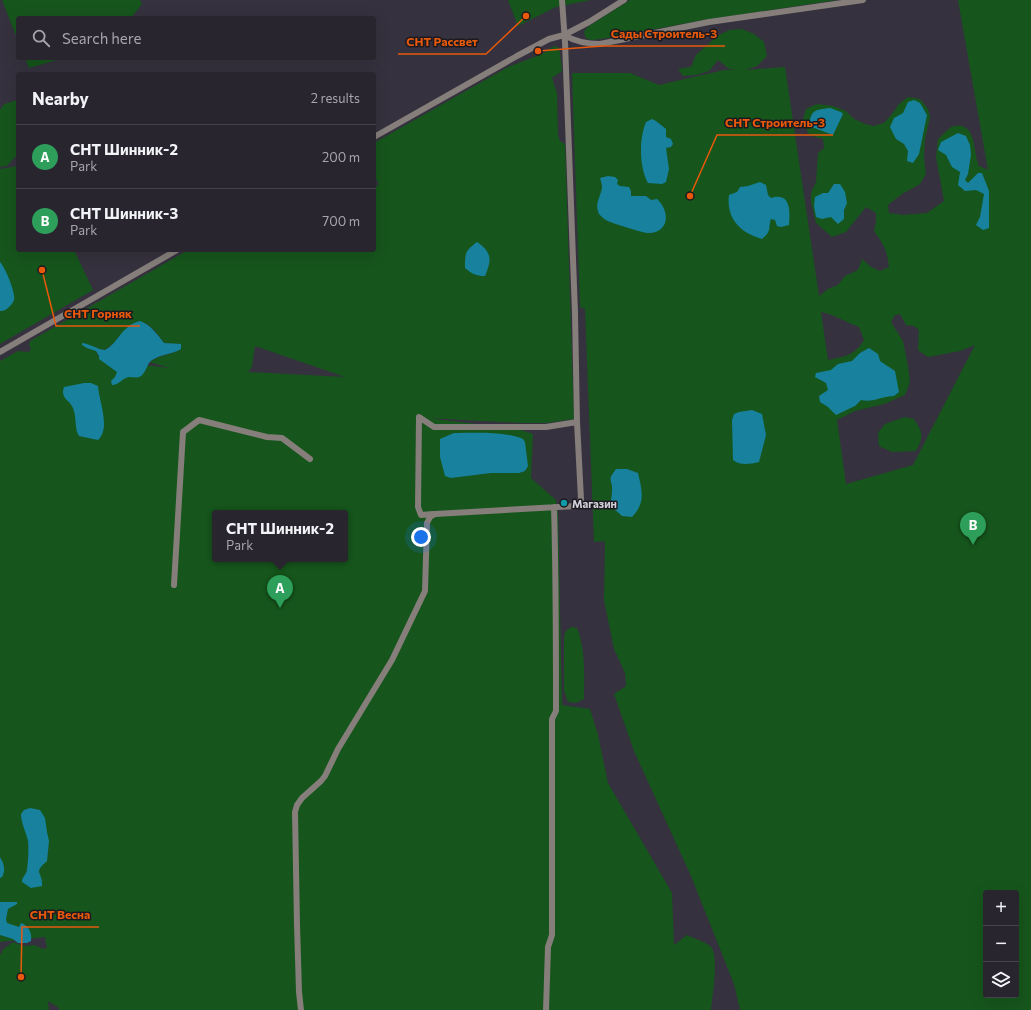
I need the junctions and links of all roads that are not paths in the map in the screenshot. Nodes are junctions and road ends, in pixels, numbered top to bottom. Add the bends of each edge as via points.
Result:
1 (562, 0) edge
2 (624, 0) edge
3 (863, 0) edge
4 (564, 35) junction
5 (376, 136) edge
6 (174, 252) edge
7 (0, 352) edge
8 (577, 422) junction
9 (310, 459) dead end
10 (554, 507) junction
11 (435, 514) junction
12 (174, 585) dead end
13 (301, 1010) edge
14 (546, 1010) edge

1 - 4 street
2 - 4 street
3 - 4 street via 709,22 600,44 584,44
4 - 5 street via 549,39 517,56
4 - 8 street
6 - 7 street
8 - 10 street via 581,500 576,506
8 - 11 street via 546,427 434,427 419,417 418,507 421,515
9 - 12 street via 282,438 267,437 199,420 183,432
10 - 11 street
10 - 14 street via 556,711 552,719 552,935 548,947
11 - 13 street via 427,523 426,591 378,684 338,749 325,776 305,795 295,812

